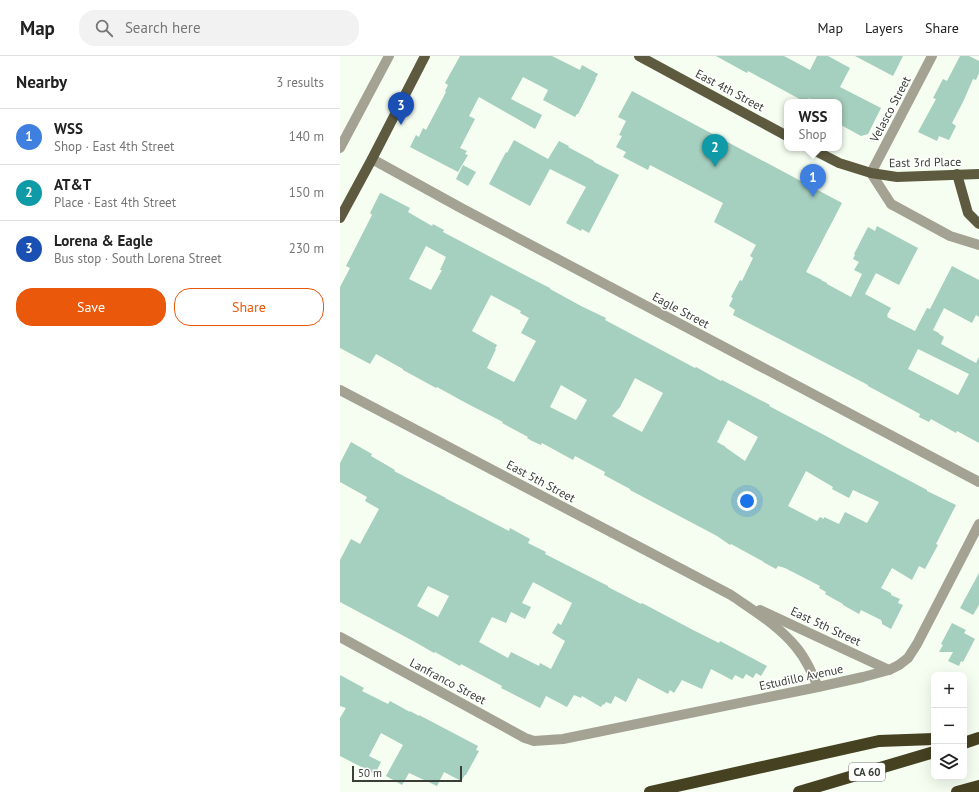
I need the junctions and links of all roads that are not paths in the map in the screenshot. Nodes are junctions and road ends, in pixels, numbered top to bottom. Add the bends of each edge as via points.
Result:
1 (389, 56) edge
2 (425, 56) edge
3 (639, 56) edge
4 (932, 56) edge
5 (784, 134) edge
6 (340, 148) edge
7 (816, 151) edge
8 (372, 159) junction
9 (871, 173) junction
10 (957, 174) junction
11 (979, 174) edge
12 (340, 218) edge
13 (979, 224) edge
14 (979, 245) edge
15 (340, 390) edge
16 (979, 482) edge
17 (979, 524) edge
18 (731, 596) junction
19 (340, 638) edge
20 (889, 670) junction
21 (818, 687) junction
22 (967, 738) edge
23 (979, 738) edge
24 (931, 739) edge
25 (546, 741) joint
26 (967, 742) edge
27 (931, 753) edge
28 (979, 786) edge
29 (650, 792) edge
30 (799, 792) edge
31 (957, 792) edge

1 - 6 street
2 - 8 main road
3 - 5 main road, East 4th Street
4 - 9 street, Velasco Street
7 - 9 main road via 839,163
8 - 12 main road
8 - 16 street, Eagle Street
9 - 10 main road, East 3rd Place via 897,177
9 - 14 street via 891,204 950,236
10 - 11 main road, East 3rd Place
10 - 13 main road via 968,212
15 - 18 street, East 5th Street
17 - 20 street, Estudillo Avenue via 917,644 908,658
18 - 20 street, East 5th Street
18 - 21 street, East 5th Street via 784,634 797,648
19 - 25 street, Lanfranco Street via 525,738
20 - 21 street, Estudillo Avenue
21 - 25 street, Estudillo Avenue via 563,740
22 - 23 highway
23 - 26 highway
24 - 29 highway via 879,741
27 - 30 highway, CA 60
28 - 31 highway

